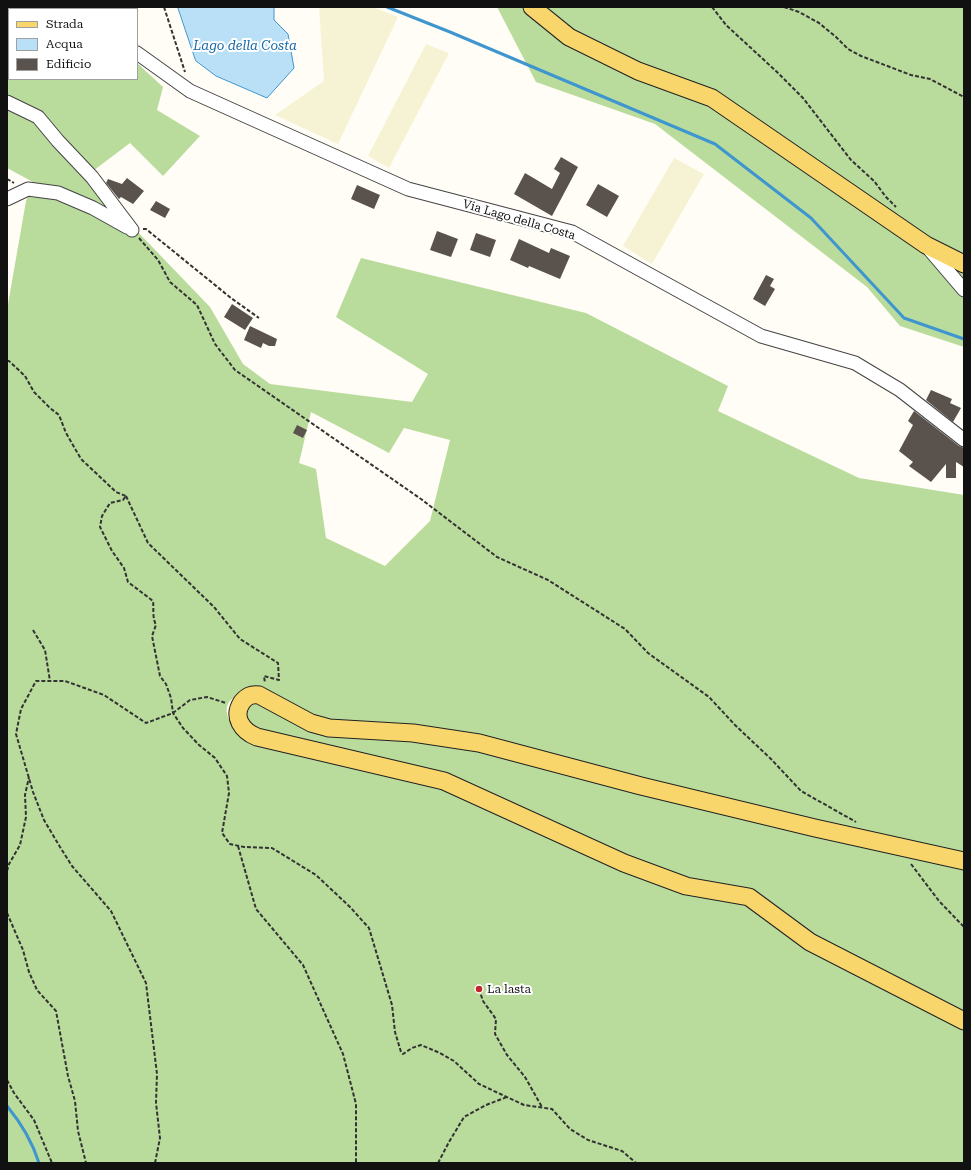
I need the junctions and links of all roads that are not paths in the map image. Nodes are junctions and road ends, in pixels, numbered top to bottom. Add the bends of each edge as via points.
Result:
1 (532, 7) edge
2 (138, 55) edge
3 (7, 102) edge
4 (7, 199) edge
5 (926, 245) junction
6 (964, 264) edge
7 (964, 290) edge
8 (964, 440) edge
9 (964, 861) edge
10 (964, 1021) edge

1 - 5 main road via 569,37 638,71 712,98
2 - 8 street, Via Lago della Costa via 190,91 408,189 572,232 761,336 855,363 900,390
3 - 4 street via 38,117 92,177 132,230 93,208 58,193 28,189
5 - 6 main road
5 - 7 street
9 - 10 main road via 641,786 479,743 413,733 329,728 311,723 259,695 251,694 245,698 237,715 249,734 257,737 444,781 624,863 686,886 749,897 810,942

